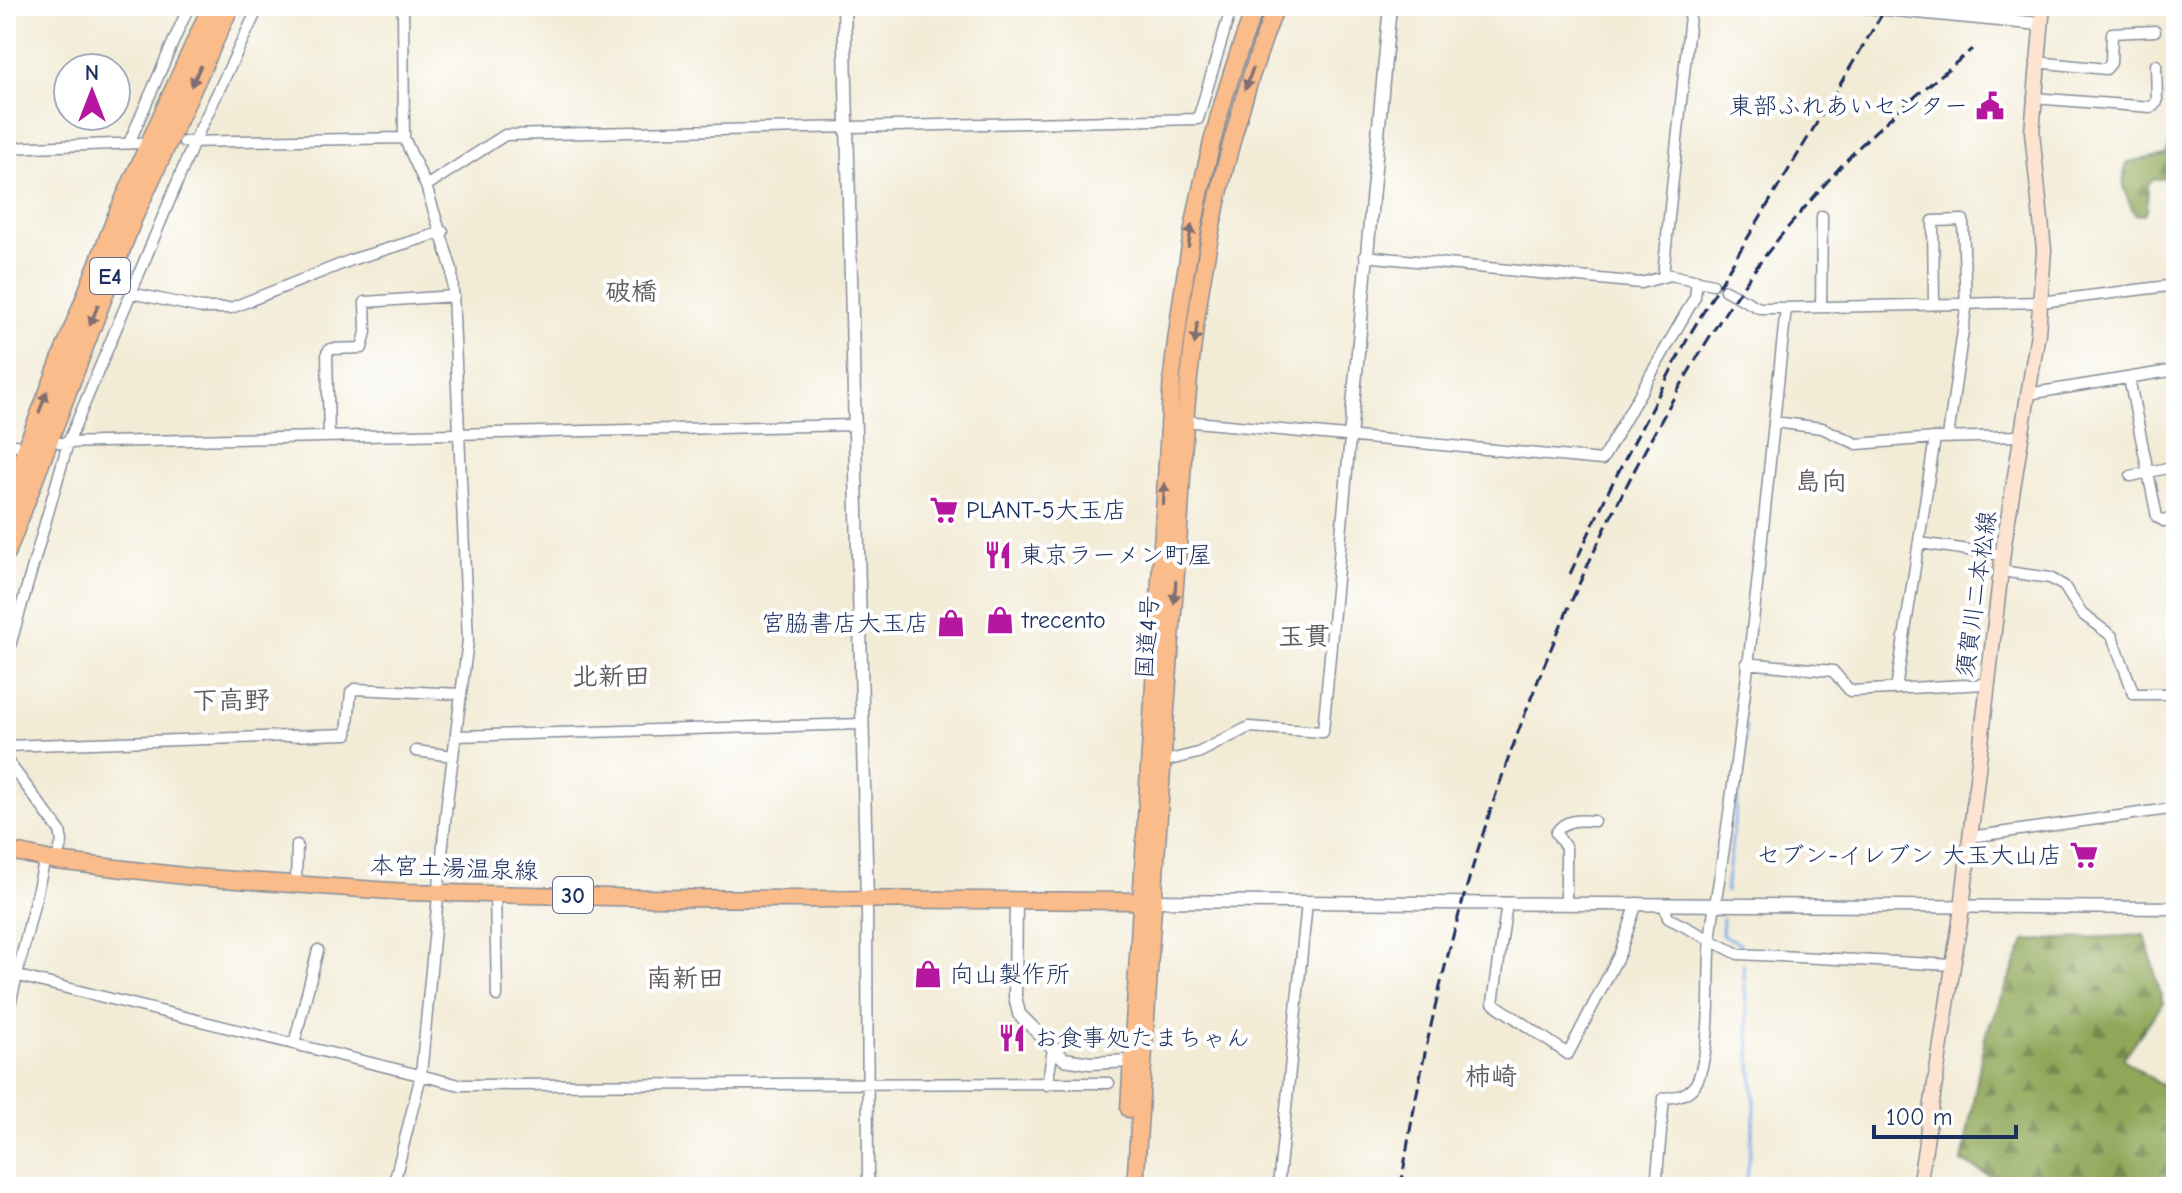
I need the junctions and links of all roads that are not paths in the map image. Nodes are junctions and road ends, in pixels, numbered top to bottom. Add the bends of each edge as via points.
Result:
1 (189, 6) edge
2 (212, 6) edge
3 (230, 6) edge
4 (259, 6) edge
5 (403, 6) edge
6 (844, 6) edge
7 (1232, 6) edge
8 (1256, 6) edge
9 (1276, 6) edge
10 (1390, 6) edge
11 (1691, 6) edge
12 (1856, 6) edge
13 (2043, 6) edge
14 (1874, 7) edge
15 (2040, 24) junction
16 (2155, 31) dead end
17 (2036, 62) junction
18 (2156, 65) dead end
19 (2033, 98) junction
20 (847, 128) junction
21 (404, 138) junction
22 (189, 142) junction
23 (6, 148) edge
24 (426, 186) junction
25 (1822, 216) dead end
26 (443, 232) junction
27 (1365, 256) junction
28 (1663, 275) junction
29 (1697, 280) junction
30 (1713, 284) dead end
31 (2176, 285) edge
32 (1725, 290) dead end
33 (131, 293) junction
34 (454, 296) junction
35 (1964, 302) junction
36 (2041, 302) junction
37 (1934, 303) junction
38 (1821, 307) junction
39 (1786, 308) junction
40 (2176, 370) edge
41 (2129, 378) junction
42 (2028, 394) junction
43 (1185, 421) junction
44 (1774, 422) junction
45 (854, 425) junction
46 (462, 434) junction
47 (2021, 436) junction
48 (329, 437) junction
49 (1948, 437) junction
50 (1350, 438) junction
51 (1935, 438) junction
52 (64, 443) junction
53 (2176, 466) edge
54 (2147, 473) junction
55 (2131, 476) dead end
56 (6, 502) edge
57 (2176, 517) edge
58 (1920, 543) junction
59 (6, 553) edge
60 (2002, 563) junction
61 (6, 660) edge
62 (1746, 663) junction
63 (1986, 684) junction
64 (1896, 689) junction
65 (461, 694) junction
66 (2176, 694) edge
67 (861, 724) junction
68 (456, 736) junction
69 (6, 746) edge
70 (416, 751) dead end
71 (453, 756) junction
72 (6, 759) edge
73 (1161, 762) junction
74 (2176, 808) edge
75 (1594, 821) dead end
76 (1970, 837) junction
77 (297, 845) dead end
78 (6, 850) edge
79 (51, 860) junction
80 (296, 885) junction
81 (439, 891) junction
82 (495, 893) junction
83 (867, 900) junction
84 (1016, 900) junction
85 (1149, 901) junction
86 (1307, 903) junction
87 (1507, 903) junction
88 (1566, 903) junction
89 (1637, 903) junction
90 (1664, 904) junction
91 (1716, 904) junction
92 (1962, 908) junction
93 (2176, 908) edge
94 (1711, 942) junction
95 (318, 950) dead end
96 (1953, 965) junction
97 (6, 973) edge
98 (19, 976) junction
99 (497, 996) dead end
100 (6, 1021) edge
101 (294, 1044) junction
102 (1053, 1049) junction
103 (1132, 1061) junction
104 (421, 1075) junction
105 (1109, 1083) dead end
106 (869, 1085) junction
107 (1047, 1085) junction
108 (393, 1187) edge
109 (868, 1187) edge
110 (1126, 1187) edge
111 (1135, 1187) edge
112 (1278, 1187) edge
113 (1656, 1187) edge
114 (1919, 1187) edge

1 - 23 street via 134,143
56 -> 2 highway, E4 via 117,216
3 -> 59 highway, E4 via 132,220
4 - 22 street
5 - 21 street
6 - 20 street
7 - 20 street via 1198,119
85 -> 8 main road, 国道4号 via 1169,402 1182,284 1217,115
9 -> 43 main road, 国道4号 via 1244,94 1218,191
10 - 27 street
11 - 28 street
12 - 14 street
13 - 15 main road, 須賀川二本松線
14 - 15 street
15 - 17 main road, 須賀川二本松線
16 - 17 street via 2112,33 2106,69
17 - 19 main road, 須賀川二本松線
18 - 19 street via 2157,102 2151,107
19 - 36 main road, 須賀川二本松線 via 2044,250
20 - 24 street via 505,135
20 - 45 street
21 - 22 street
21 - 24 street
22 - 33 street
24 - 26 street
25 - 38 street
26 - 33 street via 354,259 231,308 202,308
26 - 34 street
27 - 28 street via 1641,283
27 - 50 street
28 - 29 street
29 - 30 street
29 - 50 street via 1695,297 1602,460
31 - 36 street
32 - 39 street via 1759,308
33 - 52 street
34 - 46 street
34 - 48 street via 365,302 362,348 327,353
35 - 36 street
35 - 37 street
35 - 37 street via 1963,220 1933,221
35 - 49 street
36 - 42 main road, 須賀川二本松線
37 - 38 street
38 - 39 street
39 - 44 street
40 - 41 street
41 - 42 street
41 - 54 street
42 - 47 main road, 須賀川二本松線
43 - 50 street
43 -> 73 main road, 国道4号
44 - 51 street via 1822,428 1857,444
44 - 62 street
45 - 46 street
45 - 67 street
46 - 48 street
46 - 65 street via 468,641
47 - 49 street
47 - 60 main road, 須賀川二本松線
48 - 52 street
49 - 51 street
50 - 73 street via 1323,732 1249,727 1198,753
51 - 58 street
52 - 61 street
53 - 54 street
54 - 55 street
54 - 57 street via 2157,517
58 - 60 street
58 - 64 street
60 - 63 main road, 須賀川二本松線
60 - 66 street via 2064,586 2082,614 2112,636 2134,694
62 - 64 street via 1833,671 1850,691
62 - 91 street
63 - 64 street
63 - 76 main road, 須賀川二本松線
65 - 68 street
65 - 69 street via 355,689 347,734
67 - 68 street
67 - 83 street
68 - 71 street
70 - 71 street
71 - 81 street
72 - 79 street via 60,831 62,842
73 - 85 main road, 国道4号
74 - 76 street
75 - 88 street via 1572,821 1556,833 1566,848
76 - 92 main road, 須賀川二本松線
77 - 80 street
78 - 79 main road, 本宮土湯温泉線 / 30
79 - 80 main road, 本宮土湯温泉線 / 30
79 - 98 street
80 - 81 main road, 本宮土湯温泉線 / 30
81 - 82 main road, 本宮土湯温泉線 / 30
81 - 104 street
82 - 83 main road, 本宮土湯温泉線 / 30
82 - 99 street
83 - 84 main road, 本宮土湯温泉線 / 30
83 - 106 street
84 - 85 main road, 本宮土湯温泉線 / 30
84 - 102 street via 1016,1006
85 - 86 street
85 - 103 main road, 国道4号
85 - 111 main road, 国道4号
86 - 87 street
86 - 112 street
87 - 88 street
87 - 89 street via 1493,1003 1568,1054 1620,953
88 - 89 street
89 - 90 street
90 - 91 street
90 - 94 street via 1668,918
91 - 92 street
91 - 94 street
92 - 93 street
92 - 96 main road, 須賀川二本松線
94 - 96 street via 1738,954
94 - 113 street via 1711,1014 1700,1075 1693,1089 1664,1098
95 - 101 street
96 - 114 main road, 須賀川二本松線
97 - 98 street
98 - 100 street
98 - 101 street
101 - 104 street
102 - 103 street via 1072,1062
102 - 107 street
103 - 110 main road, 国道4号
104 - 106 street via 460,1085
104 - 108 street
105 - 107 street
106 - 107 street
106 - 109 street

